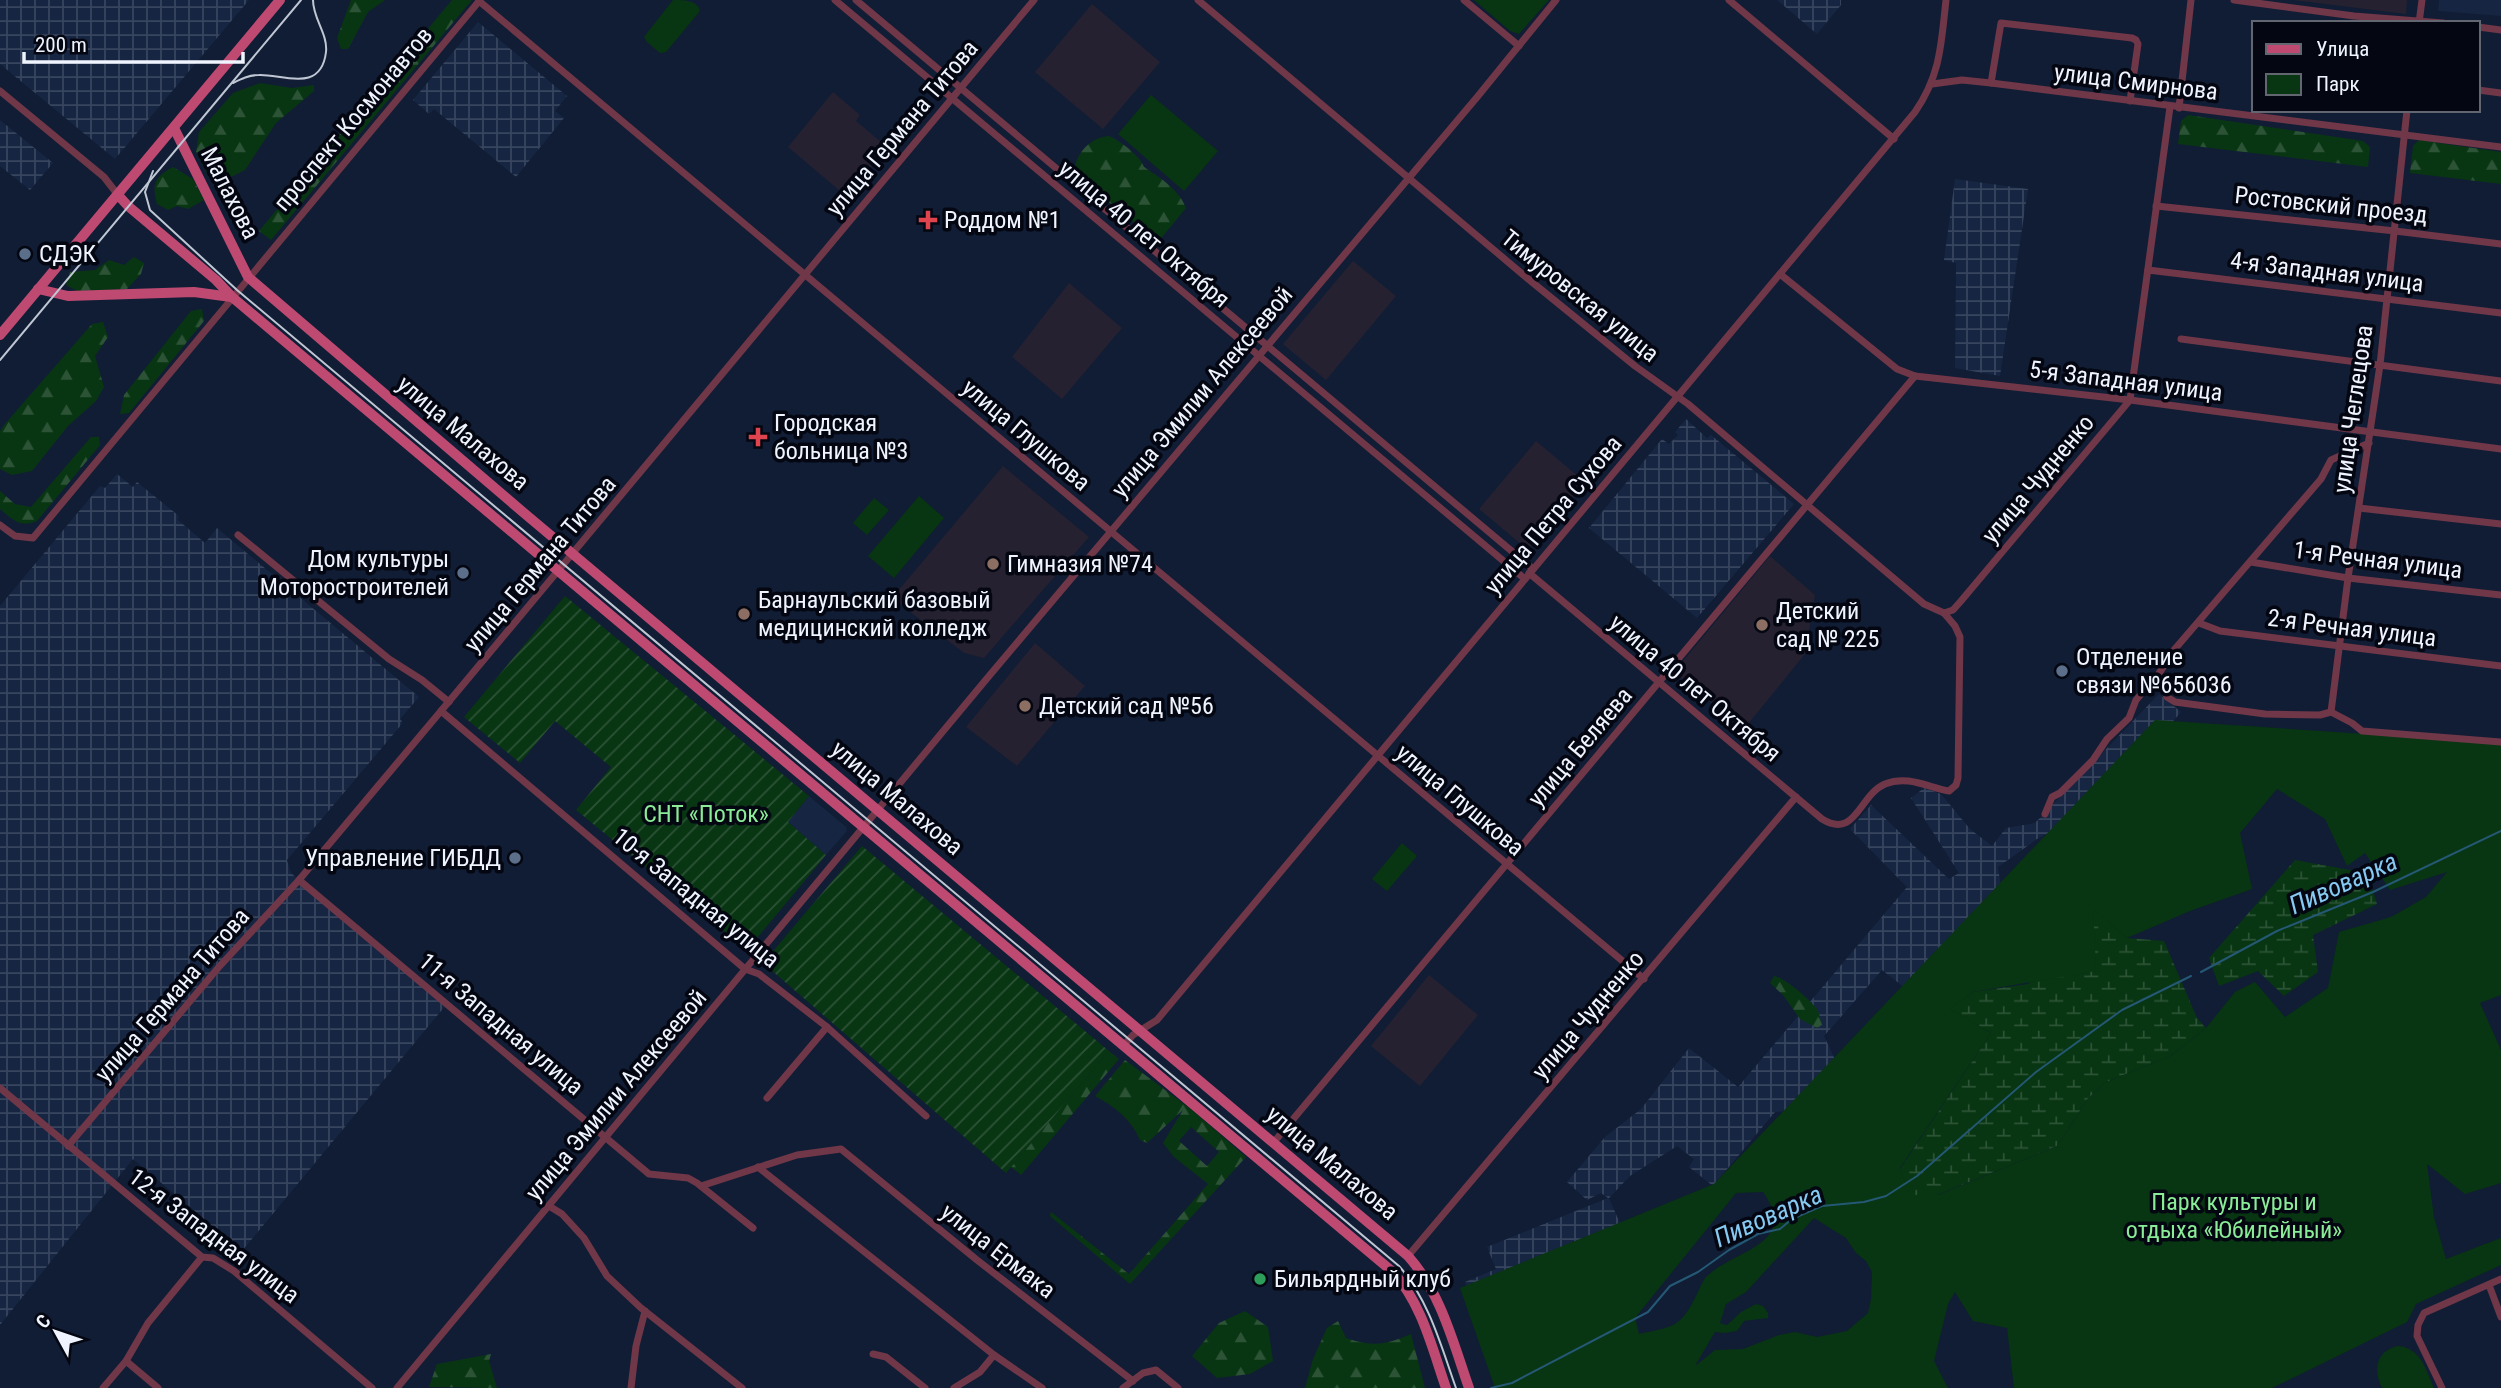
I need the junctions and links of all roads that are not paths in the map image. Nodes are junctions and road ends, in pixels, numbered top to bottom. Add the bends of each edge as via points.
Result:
1 (280, 0) edge
2 (835, 0) edge
3 (856, 0) edge
4 (1034, 0) edge
5 (1198, 0) edge
6 (1464, 0) edge
7 (1556, 0) edge
8 (1729, 0) edge
9 (1945, 0) edge
10 (2191, 0) edge
11 (2234, 0) edge
12 (2422, 0) edge
13 (480, 1) edge
14 (2408, 21) edge
15 (2419, 21) edge
16 (2480, 27) edge
17 (2501, 30) edge
18 (1519, 46) junction
19 (1991, 83) junction
20 (1933, 84) junction
21 (961, 88) junction
22 (2480, 90) edge
23 (0, 92) edge
24 (2501, 93) edge
25 (952, 99) junction
26 (2130, 101) junction
27 (2175, 107) junction
28 (2407, 112) edge
29 (174, 128) junction
30 (2404, 134) junction
31 (1894, 139) junction
32 (2501, 147) edge
33 (1408, 178) junction
34 (118, 195) junction
35 (2157, 206) junction
36 (2395, 231) junction
37 (2501, 244) edge
38 (2148, 270) junction
39 (1780, 274) junction
40 (804, 275) junction
41 (248, 277) junction
42 (38, 289) junction
43 (232, 297) junction
44 (2387, 299) junction
45 (2501, 313) edge
46 (0, 335) edge
47 (2182, 339) dead end
48 (1268, 344) junction
49 (1259, 356) junction
50 (2380, 365) junction
51 (1915, 376) junction
52 (2501, 381) edge
53 (1678, 397) junction
54 (2130, 400) junction
55 (2370, 431) junction
56 (2369, 443) junction
57 (2501, 449) edge
58 (1808, 504) junction
59 (2359, 508) junction
60 (2501, 524) edge
61 (0, 525) edge
62 (1111, 531) junction
63 (238, 535) dead end
64 (573, 553) junction
65 (2251, 562) junction
66 (559, 570) junction
67 (1529, 574) junction
68 (2348, 578) junction
69 (2501, 595) edge
70 (1944, 612) junction
71 (2199, 623) junction
72 (2340, 645) junction
73 (2501, 666) edge
74 (2158, 675) junction
75 (1658, 683) junction
76 (449, 702) junction
77 (441, 711) junction
78 (2331, 712) junction
79 (2501, 742) edge
80 (1377, 755) junction
81 (1796, 797) junction
82 (878, 809) junction
83 (2045, 814) dead end
84 (864, 826) junction
85 (1507, 864) junction
86 (299, 880) junction
87 (746, 969) junction
88 (1644, 979) junction
89 (827, 1027) junction
90 (1141, 1029) junction
91 (1125, 1045) junction
92 (0, 1088) edge
93 (767, 1098) dead end
94 (926, 1116) dead end
95 (607, 1138) junction
96 (1274, 1142) junction
97 (68, 1146) junction
98 (758, 1167) junction
99 (701, 1186) junction
100 (549, 1206) junction
101 (753, 1228) dead end
102 (1409, 1256) junction
103 (202, 1257) junction
104 (2501, 1279) edge
105 (2488, 1285) junction
106 (645, 1311) junction
107 (2501, 1317) edge
108 (873, 1354) dead end
109 (994, 1355) junction
110 (126, 1361) junction
111 (1133, 1381) junction
112 (103, 1388) edge
113 (158, 1388) edge
114 (372, 1388) edge
115 (397, 1388) edge
116 (631, 1388) edge
117 (742, 1388) edge
118 (925, 1388) edge
119 (954, 1388) edge
120 (1042, 1388) edge
121 (1123, 1388) edge
122 (1178, 1388) edge
123 (1446, 1388) edge
124 (1469, 1388) edge
125 (2442, 1388) edge

1 - 29 main road
2 - 25 street, улица 40 лет Октября
3 - 21 street, улица 40 лет Октября
4 - 21 street, улица Германа Титова
5 - 33 street, Тимуровская улица
6 - 18 street
7 - 18 street, улица Эмилии Алексеевой
8 - 31 street
9 - 20 street, улица Петра Сухова
10 - 27 street
11 - 14 street
12 - 15 street
13 - 40 street, улица Глушкова
13 - 41 street, проспект Космонавтов
16 - 17 street
18 - 33 street, улица Эмилии Алексеевой
19 - 20 street, улица Смирнова
19 - 26 street, улица Смирнова
19 - 26 street via 2000,23 2132,38 2138,44
20 - 31 street, улица Петра Сухова
21 - 25 street, улица Германа Титова
21 - 48 street, улица 40 лет Октября
22 - 24 street
23 - 34 street via 104,177
25 - 40 street, улица Германа Титова
25 - 49 street, улица 40 лет Октября
26 - 27 street, улица Смирнова
27 - 30 street, улица Смирнова
27 - 35 street
28 - 30 street, улица Чеглецова
29 - 34 main road
29 - 41 main road, Малахова
30 - 32 street, улица Смирнова
30 - 36 street, улица Чеглецова
31 - 39 street, улица Петра Сухова
33 - 48 street, улица Эмилии Алексеевой
33 - 53 street, Тимуровская улица via 1597,336
34 - 42 main road
34 - 43 main road
35 - 36 street, Ростовский проезд
35 - 38 street
36 - 37 street, Ростовский проезд
36 - 44 street, улица Чеглецова
38 - 44 street, 4-я Западная улица
38 - 54 street
39 - 51 street, 5-я Западная улица via 1897,369
39 - 53 street, улица Петра Сухова
40 - 62 street, улица Глушкова
40 - 64 street, улица Германа Титова
41 - 43 street, проспект Космонавтов
41 - 64 main road, улица Малахова
42 - 43 main road via 68,296 194,292
42 - 46 main road
43 - 61 street, проспект Космонавтов via 33,538 15,536
43 - 66 main road, улица Малахова
44 - 45 street, 4-я Западная улица
44 - 50 street, улица Чеглецова
47 - 50 street
48 - 49 street, улица Эмилии Алексеевой
48 - 67 street, улица 40 лет Октября
49 - 62 street, улица Эмилии Алексеевой
49 - 67 street, улица 40 лет Октября
50 - 52 street
50 - 55 street, улица Чеглецова
51 - 54 street, 5-я Западная улица
51 - 58 street, улица Беляева
53 - 58 street, Тимуровская улица
53 - 67 street, улица Петра Сухова
54 - 55 street, 5-я Западная улица
54 - 70 street, улица Чудненко via 1961,601
55 - 56 street, улица Чеглецова
55 - 57 street, 5-я Западная улица
56 - 59 street, улица Чеглецова
56 - 65 street via 2331,460 2321,479
58 - 70 street, Тимуровская улица via 1924,604
58 - 75 street, улица Беляева
59 - 60 street
59 - 68 street, улица Чеглецова
62 - 80 street, улица Глушкова
62 - 82 street, улица Эмилии Алексеевой
63 - 76 street via 388,659
64 - 66 street, улица Германа Титова
64 - 82 main road, улица Малахова
65 - 68 street, 1-я Речная улица
65 - 71 street
66 - 76 street, улица Германа Титова
66 - 84 main road, улица Малахова
67 - 75 street, улица 40 лет Октября
67 - 80 street, улица Петра Сухова
68 - 69 street, 1-я Речная улица
68 - 72 street, улица Чеглецова
70 - 81 street, улица 40 лет Октября via 1960,636 1956,785 1949,791 1920,781 1885,784 1847,824 1839,826 1822,819
71 - 72 street, 2-я Речная улица via 2220,631
71 - 74 street
72 - 73 street, 2-я Речная улица
72 - 78 street, улица Чеглецова
74 - 78 street via 2167,697 2175,702 2264,715
74 - 83 street via 2093,760 2052,797
75 - 81 street, улица 40 лет Октября
75 - 85 street, улица Беляева
76 - 77 street, улица Германа Титова
77 - 86 street, улица Германа Титова
77 - 87 street, 10-я Западная улица
78 - 79 street via 2362,731
80 - 85 street, улица Глушкова
80 - 90 street, улица Петра Сухова via 1157,1020
81 - 88 street, улица Чудненко
82 - 84 street, улица Эмилии Алексеевой
82 - 90 main road, улица Малахова
84 - 87 street, улица Эмилии Алексеевой
84 - 91 main road, улица Малахова
85 - 88 street, улица Глушкова
85 - 96 street, улица Беляева
86 - 95 street, 11-я Западная улица
86 - 97 street, улица Германа Титова
87 - 89 street, 10-я Западная улица via 759,974
87 - 95 street, улица Эмилии Алексеевой
88 - 102 street, улица Чудненко
89 - 93 street
89 - 94 street, 10-я Западная улица
90 - 91 street, улица Петра Сухова
90 - 96 main road, улица Малахова
91 - 123 main road, улица Малахова via 1394,1272 1415,1304
92 - 97 street, 12-я Западная улица
95 - 99 street, 11-я Западная улица via 649,1174 688,1178
95 - 100 street, улица Эмилии Алексеевой
96 - 102 main road, улица Малахова
97 - 103 street, 12-я Западная улица
98 - 99 street
98 - 109 street
98 - 111 street, улица Ермака via 841,1149
99 - 101 street, 11-я Западная улица
100 - 106 street via 584,1238 607,1276
100 - 115 street, улица Эмилии Алексеевой
102 - 124 main road, улица Малахова via 1435,1295
103 - 110 street via 148,1324
103 - 114 street, 12-я Западная улица via 234,1271
104 - 105 street
105 - 107 street
105 - 125 street via 2424,1313 2418,1325 2417,1336
106 - 116 street
106 - 117 street
108 - 118 street via 893,1361
109 - 119 street via 980,1372
109 - 120 street
110 - 112 street
110 - 113 street
111 - 121 street
111 - 122 street via 1156,1370

